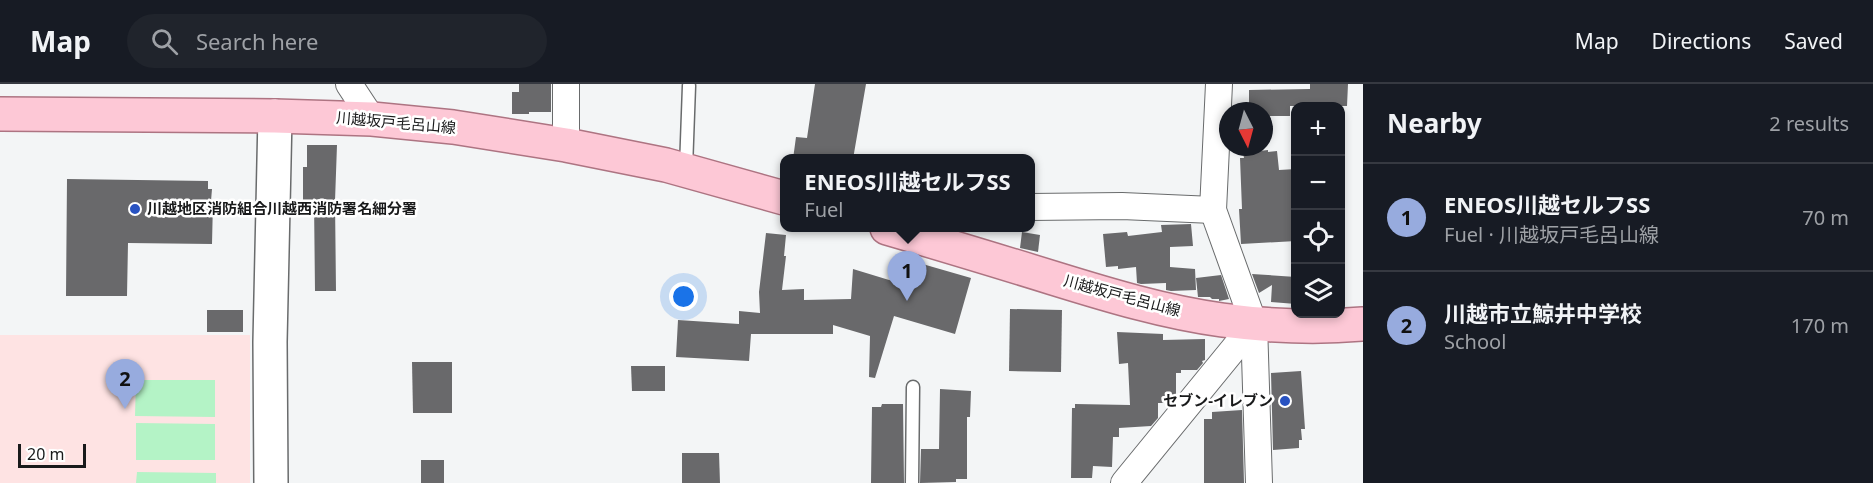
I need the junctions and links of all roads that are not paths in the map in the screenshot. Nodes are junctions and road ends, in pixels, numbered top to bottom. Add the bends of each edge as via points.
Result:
1 (349, 84) edge
2 (566, 84) edge
3 (1219, 84) edge
4 (689, 86) dead end
5 (0, 114) edge
6 (275, 116) junction
7 (372, 119) junction
8 (566, 145) junction
9 (686, 170) junction
10 (780, 197) edge
11 (1035, 207) edge
12 (1213, 210) junction
13 (900, 232) edge
14 (1254, 324) junction
15 (1363, 324) edge
16 (913, 387) dead end
17 (271, 483) edge
18 (912, 483) edge
19 (1124, 483) edge
20 (1259, 483) edge

1 - 7 street
2 - 8 street
3 - 12 street
4 - 9 lane
5 - 6 main road, 川越坂戸毛呂山線
6 - 7 main road, 川越坂戸毛呂山線
6 - 17 street
7 - 8 main road, 川越坂戸毛呂山線
8 - 9 main road, 川越坂戸毛呂山線
9 - 10 main road, 川越坂戸毛呂山線
11 - 12 street
12 - 14 street
13 - 14 main road, 川越坂戸毛呂山線 via 1169,310
14 - 15 main road, 川越坂戸毛呂山線
14 - 19 street
14 - 20 street
16 - 18 lane

